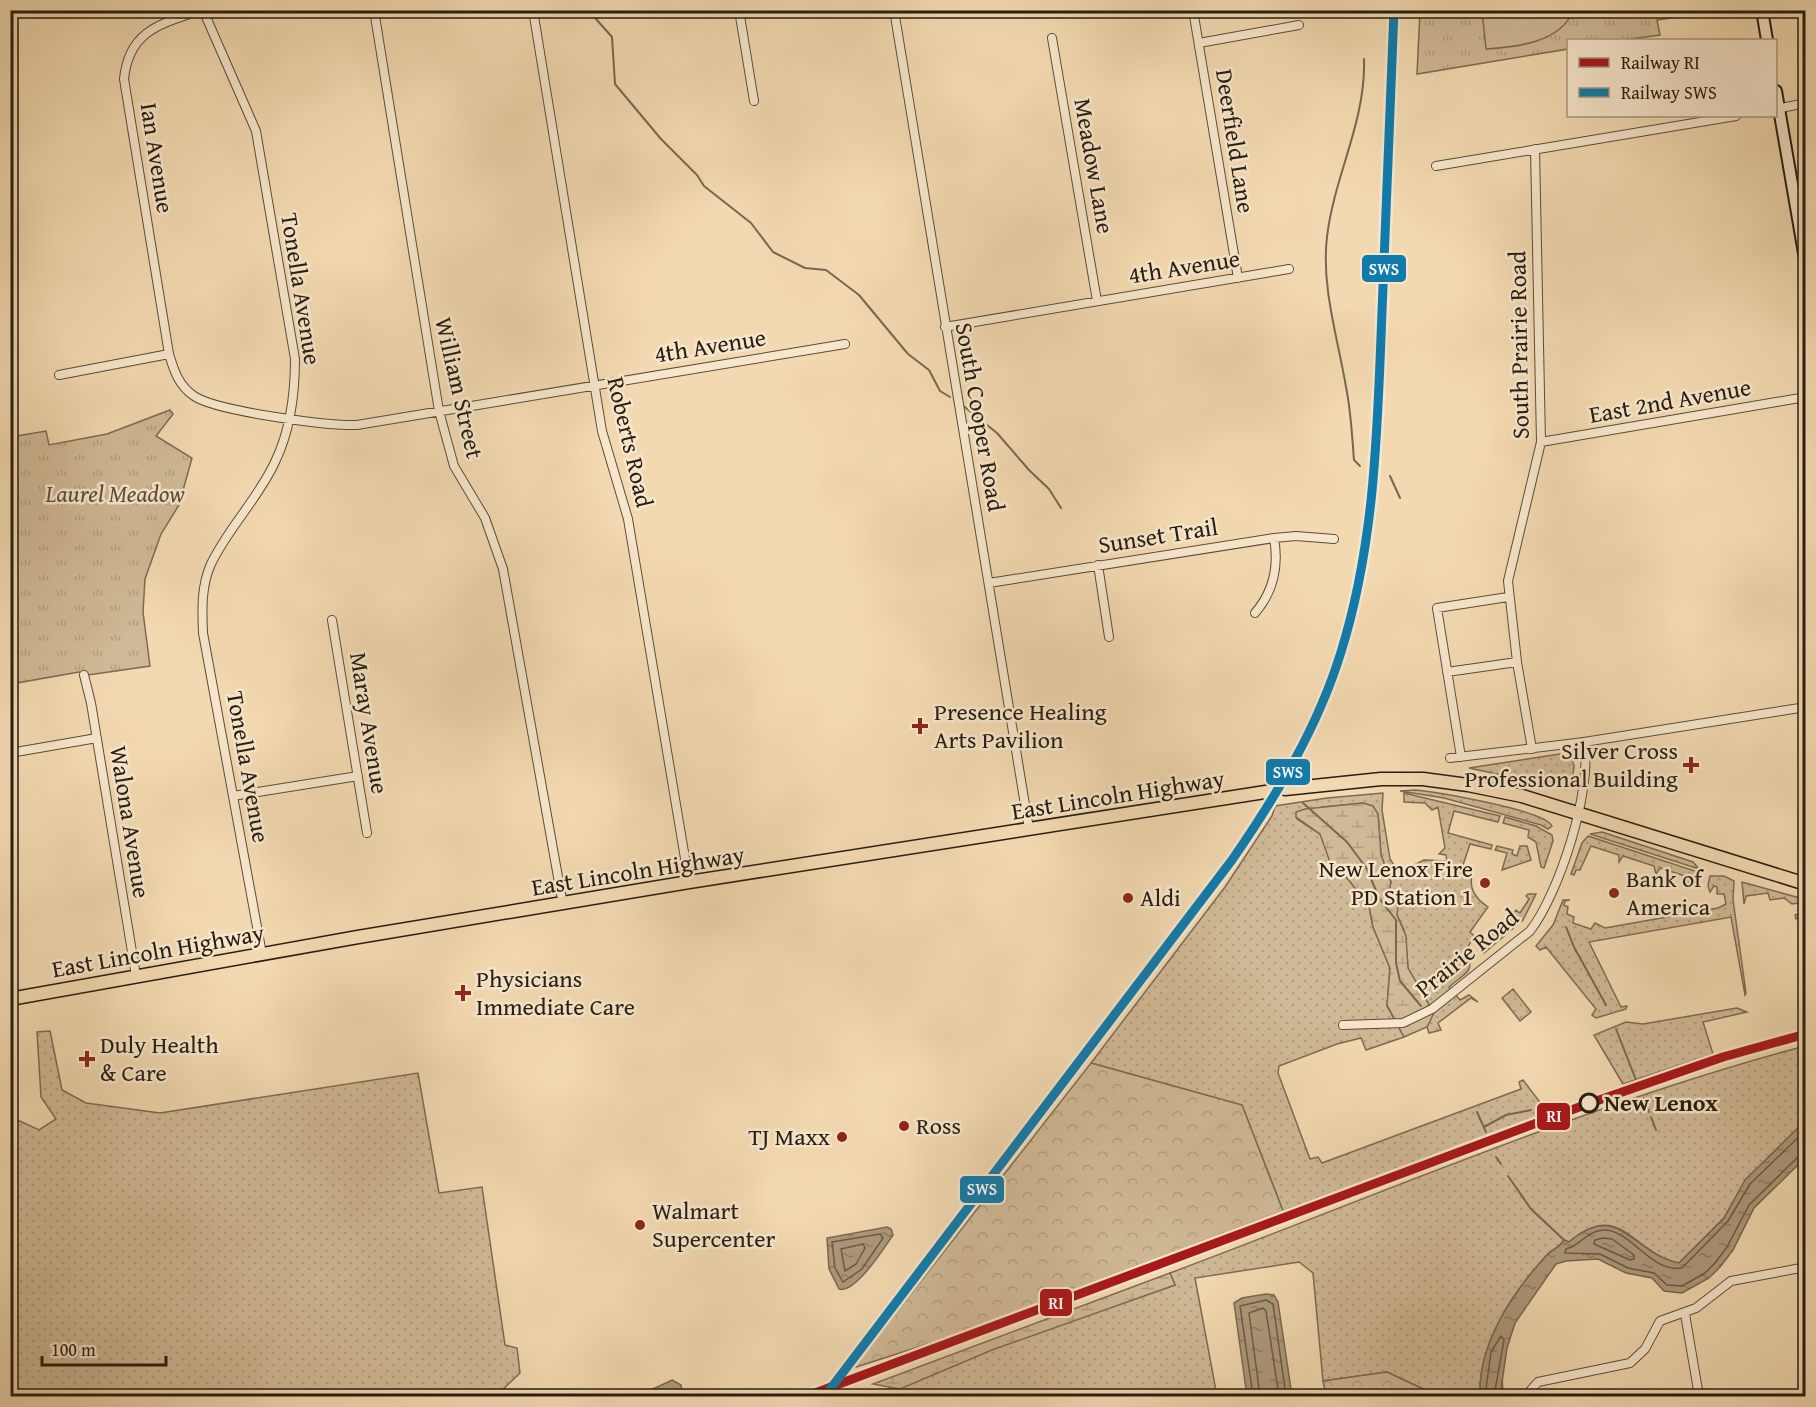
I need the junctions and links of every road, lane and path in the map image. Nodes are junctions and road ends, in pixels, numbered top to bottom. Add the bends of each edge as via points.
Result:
1 (202, 10) edge
2 (374, 10) edge
3 (533, 10) edge
4 (739, 10) edge
5 (894, 10) edge
6 (1193, 10) edge
7 (1762, 10) edge
8 (1299, 25) dead end
9 (1052, 38) dead end
10 (1767, 39) edge
11 (1198, 42) junction
12 (754, 101) dead end
13 (1806, 104) edge
14 (1777, 109) edge
15 (1730, 117) edge
16 (1535, 150) junction
17 (1436, 166) dead end
18 (1804, 249) edge
19 (1806, 265) edge
20 (1289, 269) dead end
21 (1238, 278) junction
22 (1097, 301) junction
23 (945, 327) junction
24 (845, 344) dead end
25 (169, 354) junction
26 (59, 375) dead end
27 (595, 385) junction
28 (1806, 397) edge
29 (439, 411) junction
30 (288, 418) junction
31 (1541, 442) junction
32 (1274, 538) junction
33 (1334, 538) dead end
34 (1098, 565) junction
35 (989, 582) junction
36 (1508, 597) junction
37 (1255, 613) dead end
38 (332, 620) dead end
39 (1110, 637) dead end
40 (1517, 662) junction
41 (1448, 672) junction
42 (84, 675) dead end
43 (1806, 707) edge
44 (97, 738) junction
45 (1584, 742) junction
46 (1532, 749) junction
47 (10, 753) edge
48 (1461, 757) junction
49 (1450, 758) dead end
50 (358, 776) junction
51 (233, 796) junction
52 (1578, 813) junction
53 (1029, 830) junction
54 (367, 833) dead end
55 (689, 882) junction
56 (1806, 884) edge
57 (563, 905) junction
58 (262, 954) junction
59 (136, 976) junction
60 (10, 999) edge
61 (1343, 1025) dead end
62 (1806, 1267) edge
63 (1685, 1314) junction
64 (1806, 1395) edge
65 (1529, 1396) edge
66 (1700, 1396) edge
67 (1799, 1396) edge

1 - 25 street, Ian Avenue via 160,24 143,35 132,48 124,79
1 - 30 street, Tonella Avenue via 256,131 295,358
2 - 29 street, William Street
3 - 27 street, Roberts Road
4 - 12 street
5 - 23 street, South Cooper Road
6 - 11 street, Deerfield Lane
7 - 10 main road
8 - 11 street
9 - 22 street, Meadow Lane
11 - 21 street, Deerfield Lane
13 - 14 street
14 - 18 main road
15 - 16 street
16 - 17 street
16 - 31 street, South Prairie Road
18 - 19 main road
20 - 21 street, 4th Avenue
21 - 22 street, 4th Avenue
22 - 23 street, 4th Avenue
23 - 35 street, South Cooper Road
24 - 27 street, 4th Avenue
25 - 26 street
25 - 30 street, Ian Avenue via 183,386 202,401
27 - 29 street, 4th Avenue
27 - 55 street, Roberts Road via 602,431 628,519
28 - 31 street, East 2nd Avenue
29 - 30 street, 4th Avenue via 337,425
29 - 57 street, William Street via 454,466 485,518 503,569
30 - 51 street, Tonella Avenue via 275,462 211,564 203,597 203,633
31 - 36 street, South Prairie Road via 1509,568
32 - 33 street, Sunset Trail
32 - 34 street, Sunset Trail
32 - 37 street via 1275,575 1265,602
34 - 35 street, Sunset Trail
34 - 39 street
35 - 53 street, South Cooper Road
36 - 40 street, South Prairie Road
36 - 41 street via 1437,608
38 - 50 street, Maray Avenue
40 - 41 street
40 - 46 street, South Prairie Road
41 - 48 street
42 - 44 street, Walona Avenue
43 - 45 street
44 - 47 street
44 - 59 street, Walona Avenue
45 - 46 street
45 - 52 street, Prairie Road via 1586,782
46 - 48 street
48 - 49 street
50 - 51 street
50 - 54 street, Maray Avenue
51 - 58 street, Tonella Avenue
52 - 53 main road, East Lincoln Highway via 1468,785 1423,779 1355,780
52 - 56 main road, East Lincoln Highway
52 - 61 street, Prairie Road via 1550,894 1530,931 1432,1009 1403,1023
53 - 55 main road, East Lincoln Highway
55 - 57 main road, East Lincoln Highway
57 - 58 main road, East Lincoln Highway
58 - 59 main road, East Lincoln Highway
59 - 60 main road, East Lincoln Highway
62 - 63 street via 1731,1281
63 - 65 street via 1660,1321 1645,1349 1630,1363 1545,1380 1533,1386
63 - 66 street
64 - 67 street

